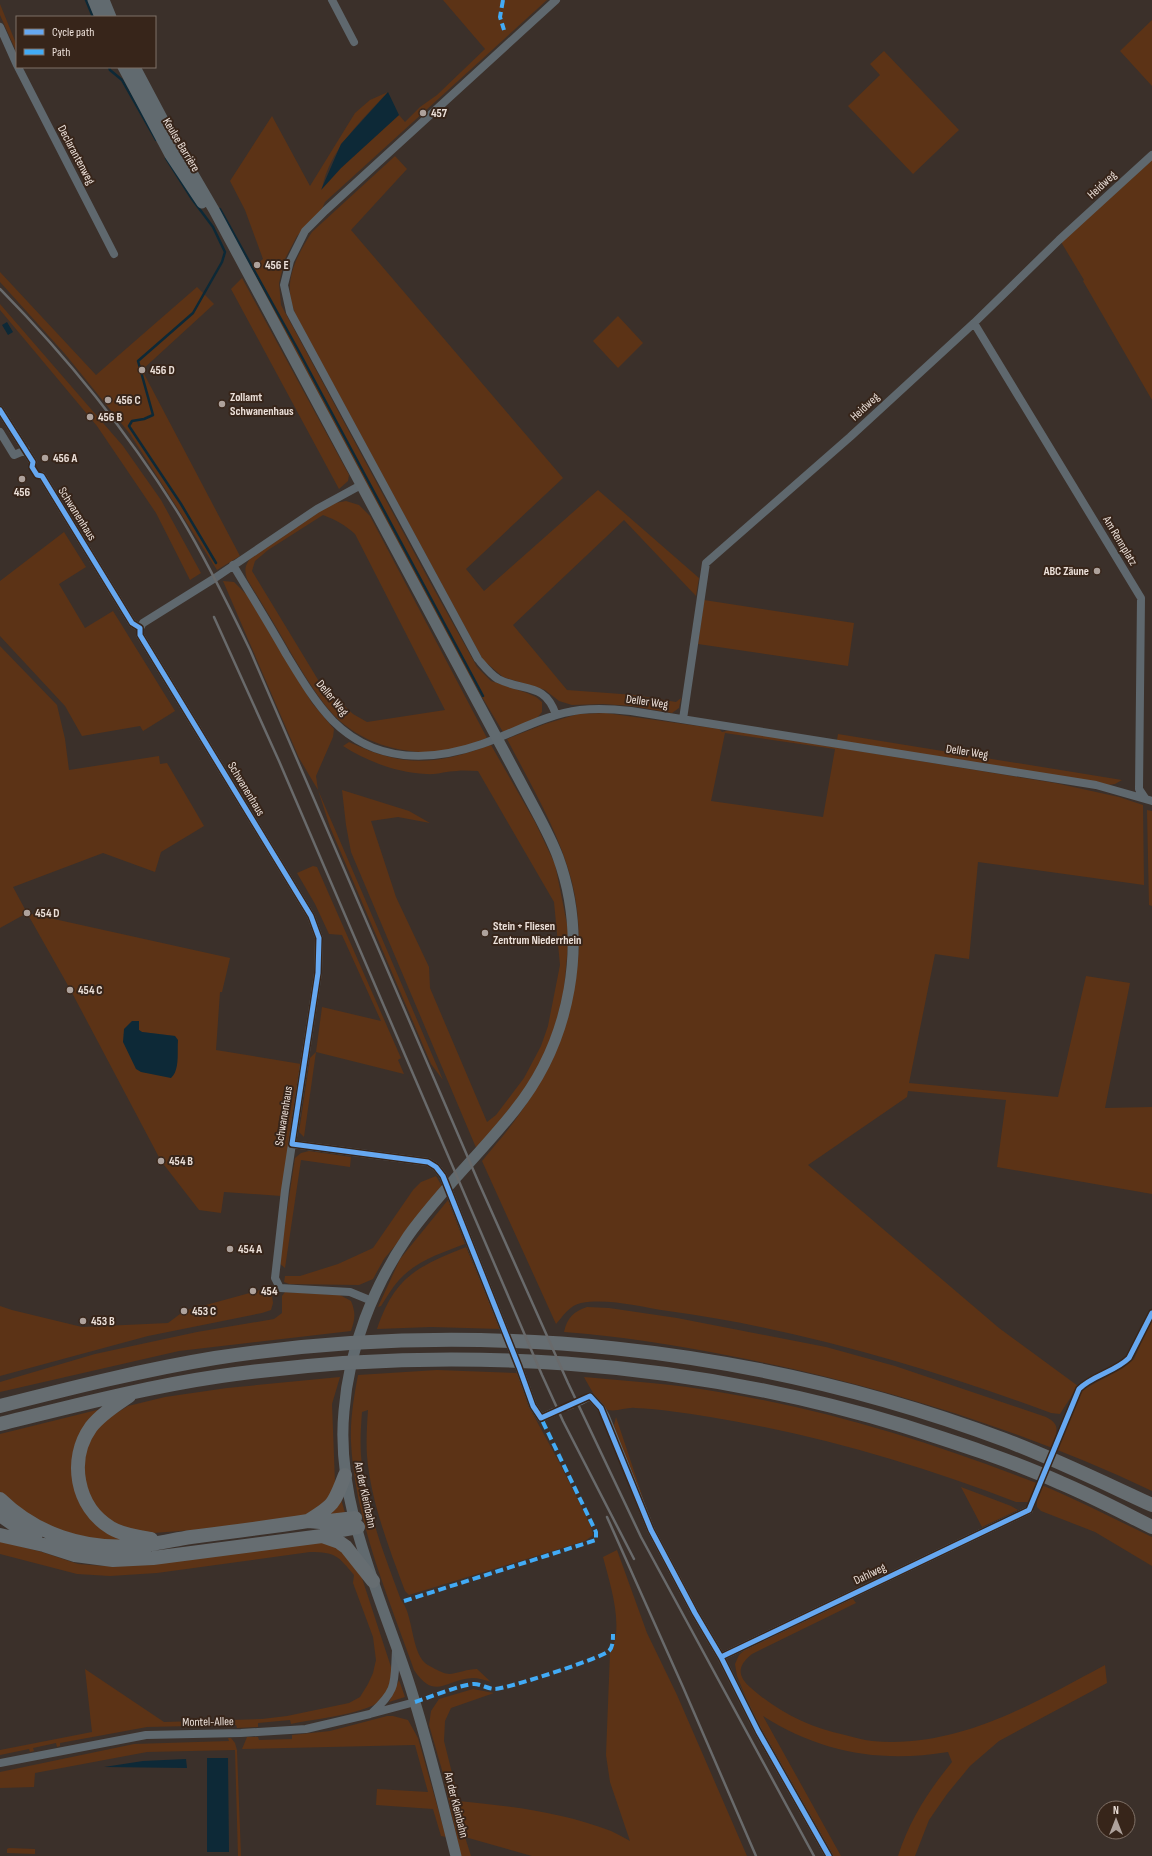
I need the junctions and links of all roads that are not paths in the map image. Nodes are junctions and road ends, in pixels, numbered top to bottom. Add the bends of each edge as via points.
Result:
1 (93, 0) edge
2 (104, 0) edge
3 (332, 0) edge
4 (556, 0) edge
5 (100, 16) edge
6 (111, 16) edge
7 (0, 27) edge
8 (354, 42) dead end
9 (16, 64) edge
10 (18, 68) edge
11 (124, 68) edge
12 (136, 68) edge
13 (1152, 154) edge
14 (225, 232) junction
15 (114, 254) dead end
16 (974, 323) junction
17 (0, 412) edge
18 (0, 432) edge
19 (26, 450) junction
20 (33, 462) dead end
21 (42, 476) dead end
22 (361, 485) junction
23 (234, 565) junction
24 (140, 628) junction
25 (556, 715) junction
26 (683, 719) junction
27 (507, 758) joint
28 (1148, 800) edge
29 (292, 1144) junction
30 (372, 1301) junction
31 (134, 1392) junction
32 (581, 1401) tunnel mouth
33 (0, 1406) edge
34 (554, 1412) tunnel mouth
35 (0, 1424) edge
36 (345, 1475) junction
37 (0, 1499) edge
38 (1152, 1506) edge
39 (1029, 1510) dead end
40 (0, 1515) edge
41 (308, 1521) junction
42 (356, 1523) junction
43 (1152, 1527) edge
44 (0, 1535) edge
45 (322, 1536) junction
46 (165, 1540) junction
47 (44, 1545) junction
48 (373, 1581) junction
49 (397, 1646) junction
50 (721, 1657) junction
51 (415, 1702) junction
52 (370, 1714) junction
53 (0, 1763) edge
54 (456, 1856) edge
55 (829, 1856) edge

1 - 5 main road
2 - 6 main road
3 - 8 street
4 - 25 street via 305,231 290,261 284,285 290,312 478,659 497,678 545,695
7 - 9 street, Declarantenweg
10 - 15 street, Declarantenweg
11 - 14 main road, Keulse Barrière via 170,155
12 - 14 main road, Keulse Barrière
13 - 16 street, Heidweg
14 - 22 main road, Keulse Barrière
16 - 26 street, Heidweg via 850,437 706,563
16 - 28 street, Am Rennplatz via 1141,598 1139,789
17 - 19 street
18 - 19 street via 14,456
19 - 20 street
21 - 24 street, Schwanenhaus via 132,623
22 - 23 street via 317,509
22 - 27 main road, Keulse Barrière
23 - 24 street via 143,623
23 - 25 street, Deller Weg via 319,704 333,721 362,742 399,755 440,756 460,752
24 - 29 street, Schwanenhaus via 140,635 311,916 320,938 318,973
25 - 26 street, Deller Weg via 578,710 603,709
26 - 28 street, Deller Weg via 1081,783
27 - 30 main road, An der Kleinbahn via 558,856 570,902 573,955 563,1018 544,1065 528,1093 410,1234 388,1267
29 - 30 street, Schwanenhaus via 275,1278 280,1288 350,1292
29 - 34 street via 416,1160 428,1162 436,1167 443,1176 529,1398 541,1418
30 - 36 main road, An der Kleinbahn via 362,1326 346,1391 343,1418
31 - 35 highway
31 - 43 highway via 218,1376 384,1360 485,1359 611,1367 724,1382 867,1415 1001,1458 1062,1483
31 - 46 highway via 100,1417 88,1432 78,1457 79,1482 85,1500 102,1522 124,1534
32 - 50 street via 590,1396 604,1412 652,1530 695,1614
33 - 38 highway via 158,1368 216,1358 330,1345 388,1341 476,1340 600,1347 730,1365 866,1396 938,1417 1006,1441 1068,1466
36 - 41 highway via 335,1502
36 - 42 main road, An der Kleinbahn
37 - 46 highway via 34,1525 84,1543 100,1546 134,1546
39 - 50 street, Dahlweg
40 - 47 highway
41 - 42 highway
41 - 46 highway
42 - 45 highway
42 - 48 main road, An der Kleinbahn
44 - 47 highway
45 - 47 highway via 152,1558 113,1560 81,1556
45 - 48 highway via 346,1547
48 - 49 main road, An der Kleinbahn
49 - 51 main road, An der Kleinbahn
49 - 52 street, An der Kleinbahn via 392,1692
50 - 55 street via 758,1732
51 - 52 street, Montel-Allee
51 - 54 main road, An der Kleinbahn
52 - 53 street, Montel-Allee via 306,1729 146,1735

